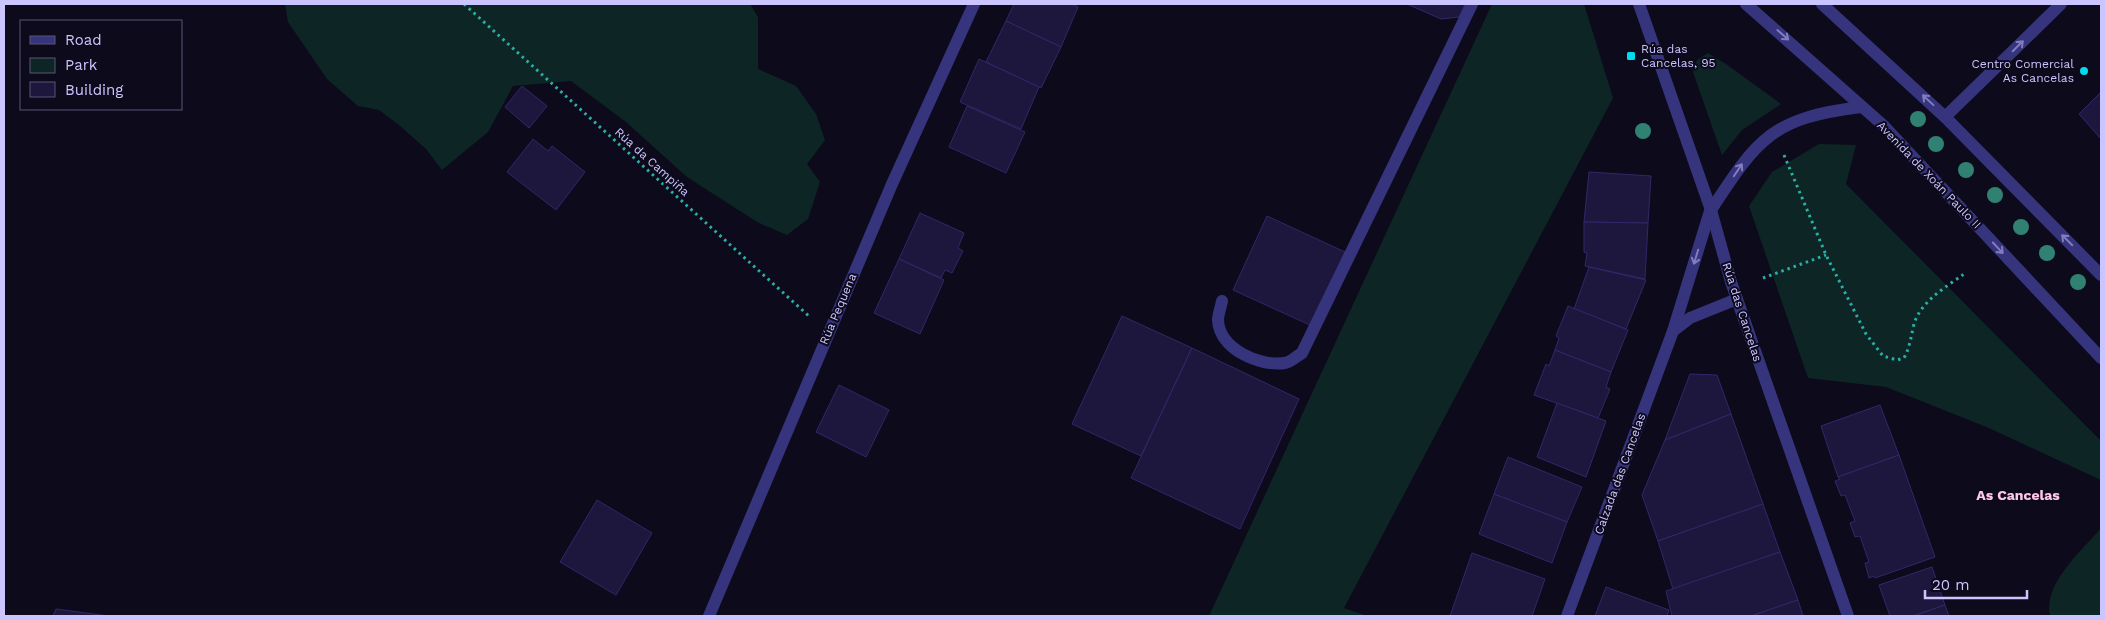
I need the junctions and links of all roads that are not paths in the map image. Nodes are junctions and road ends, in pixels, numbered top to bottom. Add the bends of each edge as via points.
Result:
1 (974, 4) edge
2 (1472, 4) edge
3 (1746, 4) edge
4 (1822, 4) edge
5 (2061, 4) edge
6 (1639, 5) edge
7 (1861, 107) junction
8 (1945, 117) junction
9 (1710, 210) junction
10 (2101, 275) edge
11 (1737, 299) junction
12 (1222, 301) dead end
13 (1674, 331) junction
14 (2101, 358) edge
15 (709, 616) edge
16 (1567, 616) edge
17 (1848, 616) edge

1 - 15 street, Rúa Pequena via 892,184
2 - 12 street via 1302,353 1287,363 1268,363 1243,355 1227,342 1218,322
3 -> 7 street, Avenida de Xoán Paulo II
8 -> 4 street
8 -> 5 street
6 - 9 street, Rúa das Cancelas
9 -> 7 street, Calzada das Cancelas via 1748,155 1771,133 1821,112
7 -> 14 street, Avenida de Xoán Paulo II via 1884,126
10 -> 8 street
9 - 11 street, Rúa das Cancelas
9 -> 13 street, Calzada das Cancelas
11 - 13 street via 1690,318
11 - 17 street, Rúa das Cancelas
13 - 16 street, Calzada das Cancelas

